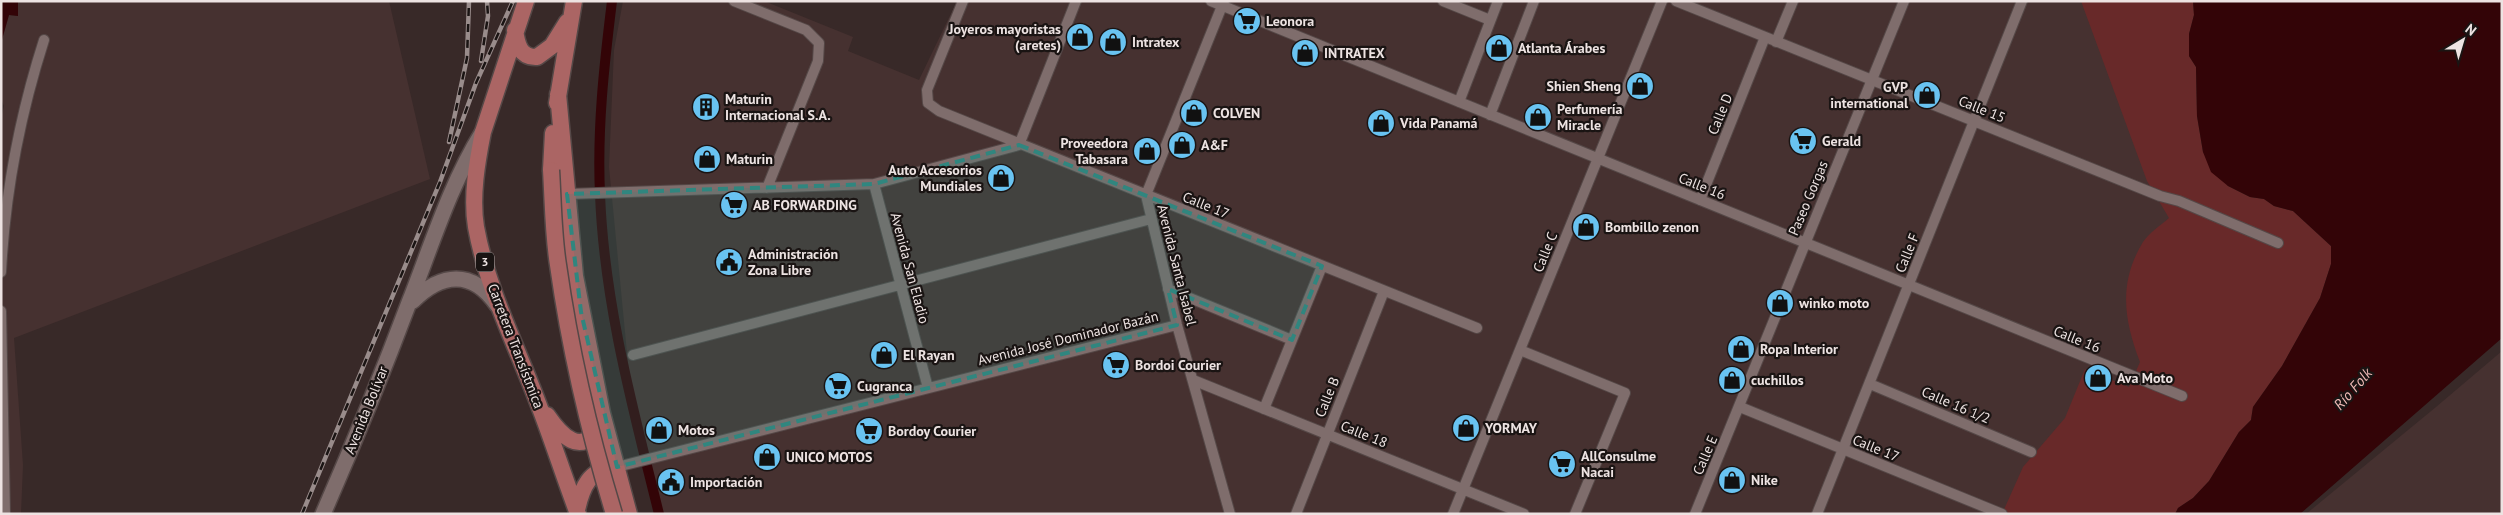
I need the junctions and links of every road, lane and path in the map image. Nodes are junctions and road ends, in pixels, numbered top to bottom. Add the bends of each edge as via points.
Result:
1 (526, 1) edge
2 (734, 1) edge
3 (963, 1) edge
4 (1076, 1) edge
5 (1211, 1) edge
6 (1443, 1) edge
7 (1498, 1) edge
8 (1534, 1) edge
9 (1662, 1) edge
10 (1676, 1) edge
11 (1793, 1) edge
12 (1904, 1) edge
13 (2022, 1) edge
14 (1223, 4) edge
15 (573, 6) edge
16 (1490, 20) junction
17 (515, 30) junction
18 (1765, 37) junction
19 (44, 40) dead end
20 (1776, 42) junction
21 (1872, 80) junction
22 (558, 94) junction
23 (1459, 102) junction
24 (1490, 115) junction
25 (1974, 121) junction
26 (483, 132) junction
27 (1019, 145) junction
28 (1598, 159) junction
29 (874, 184) junction
30 (768, 188) junction
31 (574, 194) junction
32 (1146, 196) junction
33 (1700, 200) junction
34 (1151, 219) junction
35 (1804, 243) junction
36 (2278, 243) dead end
37 (1322, 266) junction
38 (1, 272) edge
39 (901, 285) junction
40 (1909, 285) junction
41 (1168, 289) junction
42 (1384, 291) junction
43 (408, 306) junction
44 (500, 309) junction
45 (1, 311) edge
46 (1177, 325) junction
47 (1477, 328) dead end
48 (1292, 340) junction
49 (1520, 350) junction
50 (632, 355) dead end
51 (1193, 380) junction
52 (1870, 384) junction
53 (928, 388) junction
54 (2182, 396) dead end
55 (538, 403) junction
56 (1740, 407) junction
57 (1264, 409) junction
58 (602, 413) junction
59 (1327, 434) junction
60 (1841, 449) junction
61 (2031, 452) dead end
62 (617, 467) junction
63 (1463, 489) junction
64 (578, 512) edge
65 (5, 514) edge
66 (323, 514) edge
67 (614, 514) edge
68 (629, 514) edge
69 (1230, 514) edge
70 (1296, 514) edge
71 (1453, 514) edge
72 (1524, 514) edge
73 (1575, 514) edge
74 (1695, 514) edge
75 (1817, 514) edge
76 (2002, 514) edge

1 - 17 main road, Carretera Transístmica / 3
2 - 30 street via 806,30 819,43 818,61
3 - 27 street, Calle 17 via 926,90 928,103 940,112
4 - 27 street
5 - 14 street, Calle 16
6 - 16 street
7 - 16 street
8 - 24 street
9 - 28 street, Calle C
10 - 18 street, Calle 15
11 - 20 street
12 - 21 street, Paseo Gorgas
13 - 25 street, Calle F
14 - 23 street, Calle 16
14 - 32 street, Avenida Santa Isabel
15 - 17 main road via 552,46 540,56 530,57 523,53 517,44
15 - 22 main road
16 - 23 street
17 - 26 main road, Carretera Transístmica / 3
18 - 20 street, Calle 15
18 - 33 street, Calle D
19 - 38 street via 10,181
20 - 21 street, Calle 15
21 - 25 street, Calle 15
21 - 35 street, Paseo Gorgas
22 - 31 main road
22 - 67 main road, bridge via 551,170 557,263 584,412
23 - 24 street, Calle 16
24 - 28 street, Calle 16
25 - 36 street, Calle 15
25 - 40 street, Calle F
26 - 43 main road, Avenida Bolívar via 454,187
26 - 44 main road, Carretera Transístmica / 3 via 478,154 476,226
27 - 29 street
27 - 32 street, Calle 17
28 - 33 street, Calle 16
28 - 49 street, Calle C
29 - 30 street
29 - 39 street, Avenida San Eladio
30 - 31 street
31 - 58 main road via 575,276
32 - 34 street, Avenida Santa Isabel
32 - 37 street, Calle 17
33 - 35 street, Calle 16
34 - 39 street
34 - 41 street, Avenida Santa Isabel
35 - 40 street, Calle 16
35 - 56 street, Paseo Gorgas
37 - 42 street, Calle 17
37 - 48 street
39 - 50 street
39 - 53 street, Avenida San Eladio
40 - 52 street, Calle F
40 - 54 street, Calle 16
41 - 46 street, Avenida Santa Isabel
41 - 48 street
42 - 47 street, Calle 17
42 - 59 street, Calle B
43 - 44 main road, Avenida Bolívar via 427,287 440,280 463,279 490,294
43 - 66 main road, Avenida Bolívar
44 - 55 main road, Carretera Transístmica / 3
45 - 65 street
46 - 51 street, Avenida Santa Isabel
46 - 53 street, Avenida José Dominador Bazán
48 - 57 street
49 - 63 street, Calle C
49 - 73 street via 1625,393
51 - 57 street, Calle 18
51 - 69 street, Avenida Santa Isabel
52 - 60 street, Calle F
52 - 61 street, Calle 16 1/2
53 - 62 street, Avenida José Dominador Bazán
55 - 58 main road via 557,429 578,442 592,436
55 - 64 main road, Carretera Transístmica / 3
56 - 60 street, Calle 17
56 - 74 street, Calle E
57 - 59 street, Calle 18
58 - 62 main road
59 - 63 street, Calle 18
59 - 70 street, Calle B
60 - 75 street, Calle F
60 - 76 street, Calle 17
62 - 64 main road via 601,470 585,483
62 - 68 main road
63 - 71 street, Calle C
63 - 72 street, Calle 18

